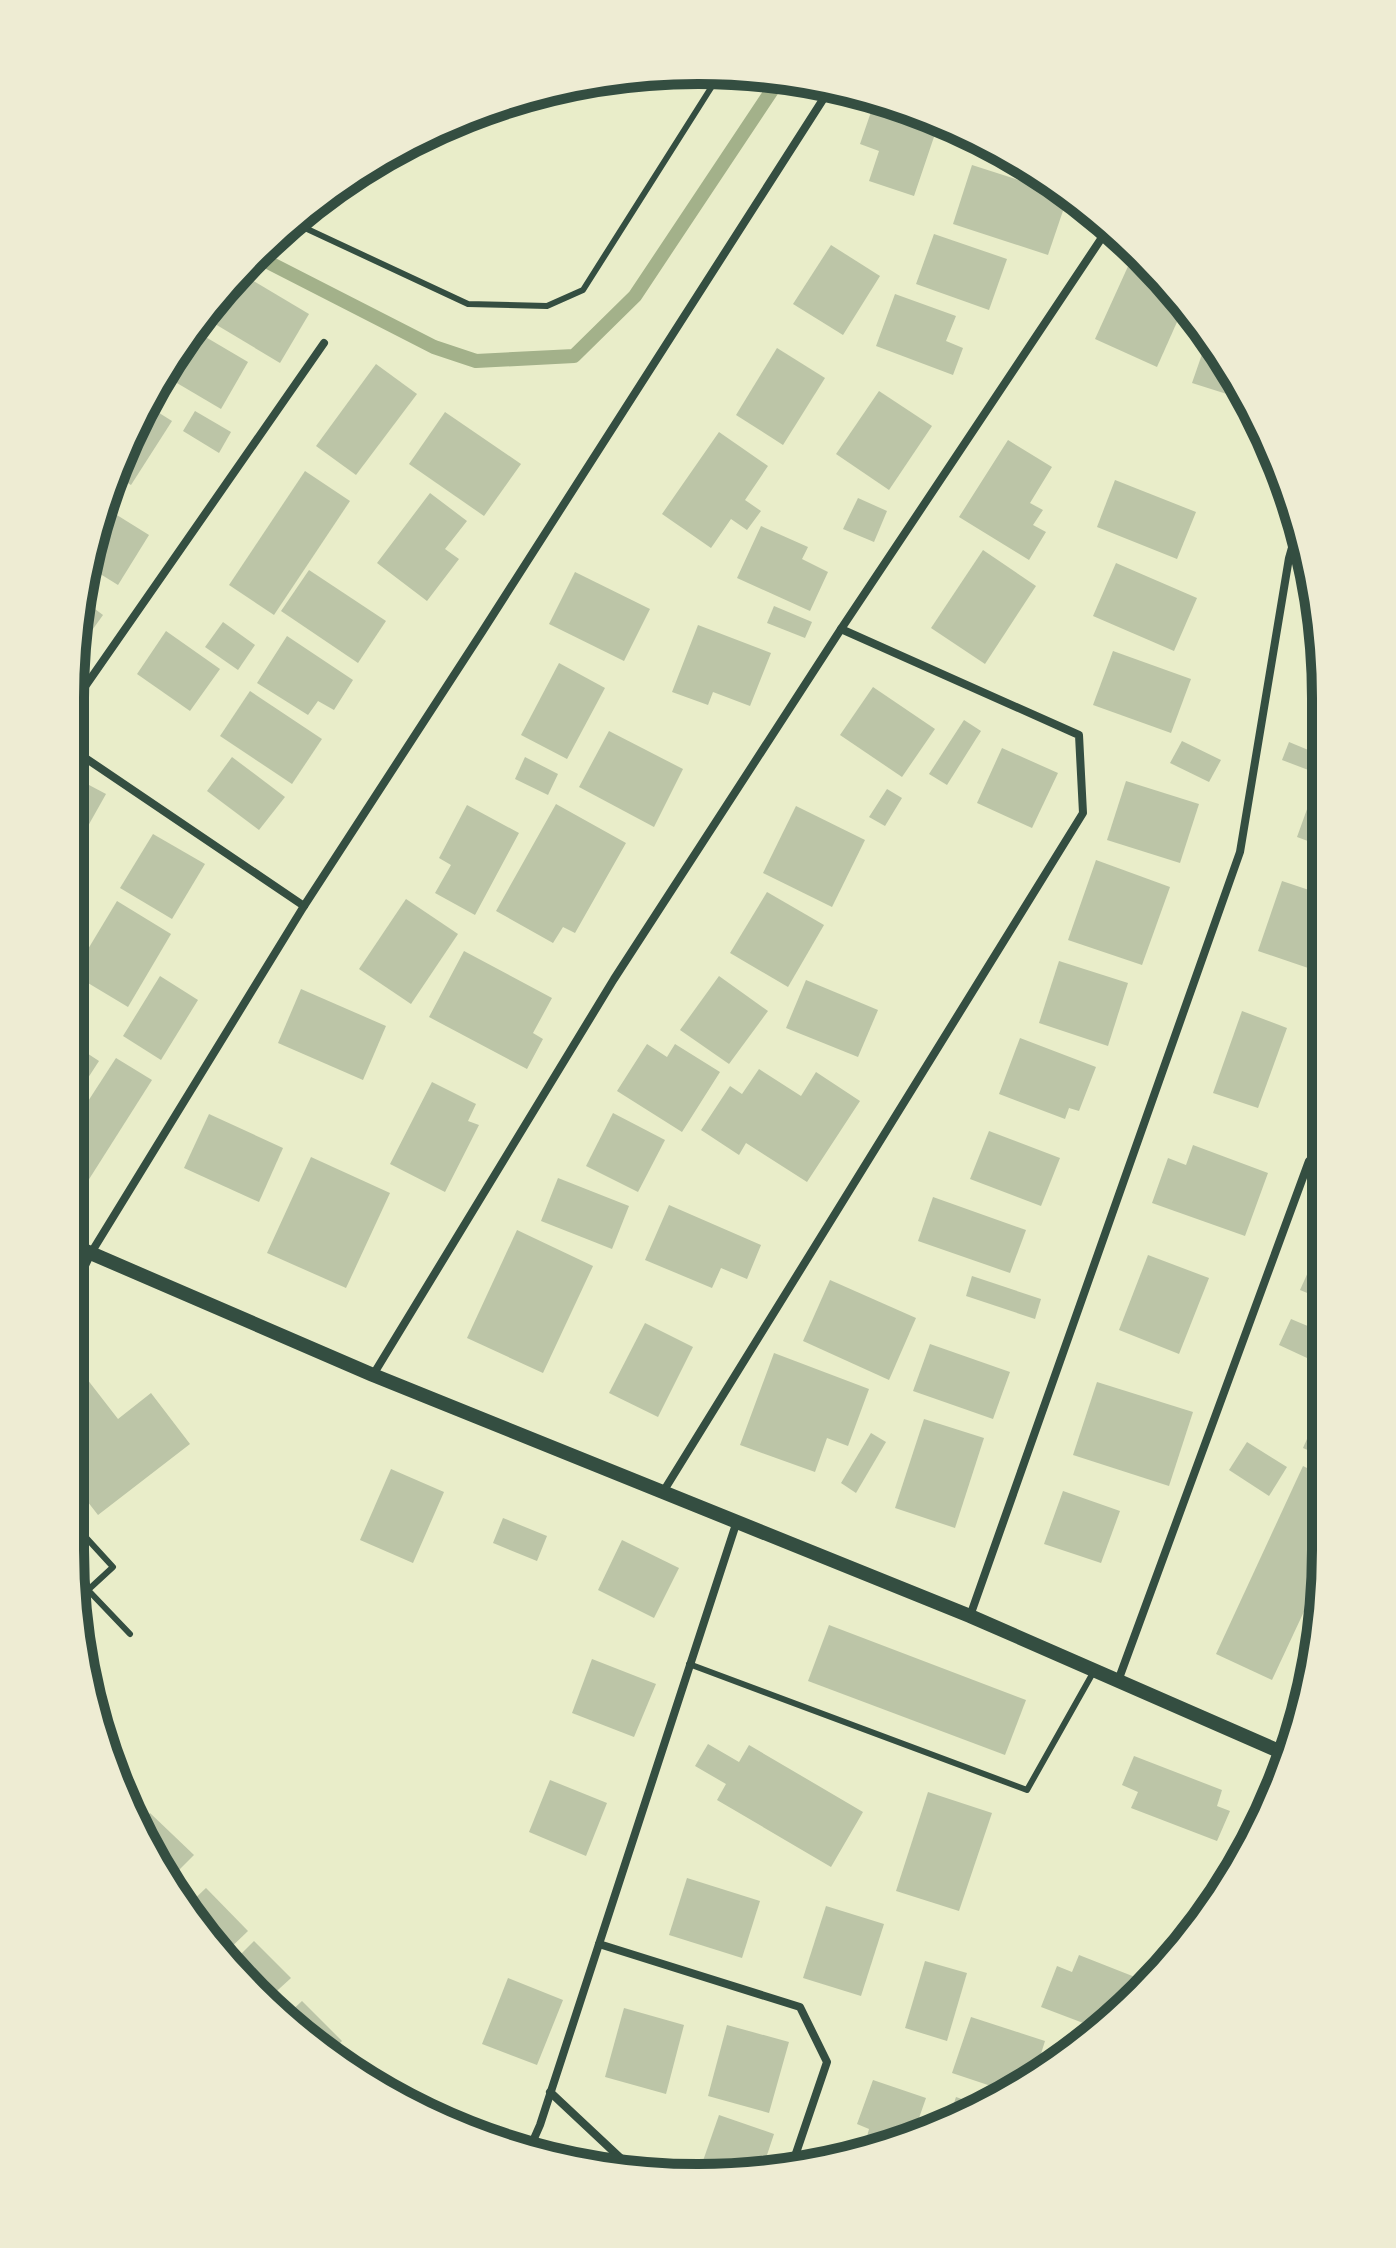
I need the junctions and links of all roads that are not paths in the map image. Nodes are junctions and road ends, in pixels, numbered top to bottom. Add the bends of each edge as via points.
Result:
1 (713, 84) edge
2 (824, 97) edge
3 (304, 227) edge
4 (1103, 236) edge
5 (324, 343) dead end
6 (1293, 546) edge
7 (841, 629) junction
8 (84, 688) edge
9 (84, 757) edge
10 (304, 906) junction
11 (1312, 1162) edge
12 (84, 1250) edge
13 (91, 1253) junction
14 (84, 1268) edge
15 (373, 1375) junction
16 (663, 1492) junction
17 (737, 1520) junction
18 (84, 1535) edge
19 (970, 1616) junction
20 (130, 1634) dead end
21 (689, 1664) junction
22 (1094, 1671) junction
23 (1118, 1681) junction
24 (1277, 1751) edge
25 (599, 1944) junction
26 (550, 2092) junction
27 (532, 2141) edge
28 (795, 2156) edge
29 (622, 2159) edge

1 - 3 lane via 583,290 547,306 468,304
2 - 10 street
4 - 7 street
5 - 8 street
6 - 19 street via 1240,852
7 - 15 street via 614,979
7 - 16 street via 1079,735 1083,813
9 - 10 street
10 - 13 street
11 - 23 street
12 - 13 street
13 - 14 street
13 - 15 street
15 - 16 street
16 - 17 street
17 - 19 street
17 - 21 street
18 - 20 lane via 113,1567 88,1590
19 - 22 street
21 - 22 lane via 1027,1790
21 - 25 street
22 - 23 street
23 - 24 street
25 - 26 street
25 - 28 street via 800,2007 827,2062
26 - 27 street
26 - 29 street

